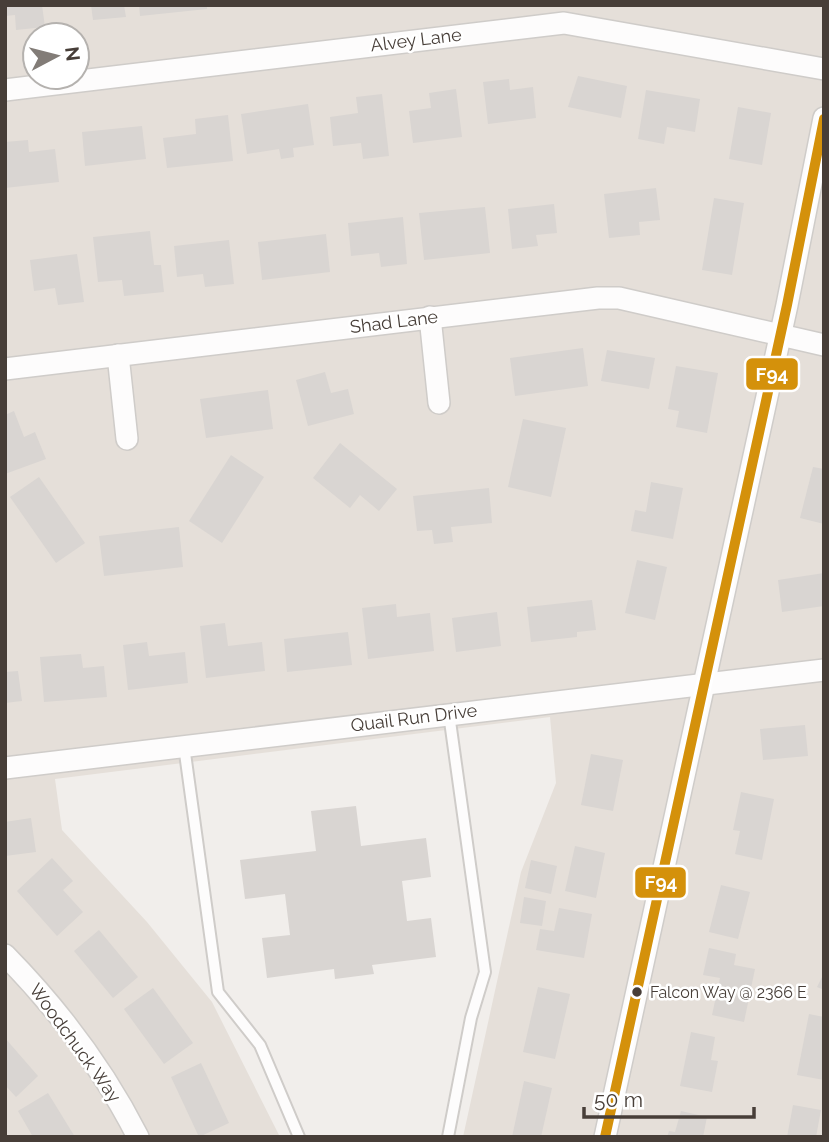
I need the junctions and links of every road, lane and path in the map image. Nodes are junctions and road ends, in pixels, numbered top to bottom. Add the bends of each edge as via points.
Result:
1 (824, 69) edge
2 (5, 90) edge
3 (824, 118) edge
4 (430, 317) junction
5 (780, 334) junction
6 (824, 345) edge
7 (118, 355) junction
8 (5, 369) edge
9 (439, 403) dead end
10 (127, 439) dead end
11 (824, 670) edge
12 (704, 683) junction
13 (449, 714) junction
14 (184, 746) junction
15 (5, 768) edge
16 (5, 955) edge
17 (138, 1137) edge
18 (299, 1137) edge
19 (448, 1137) edge
20 (605, 1137) edge

1 - 2 street, Alvey Lane via 564,23
3 - 5 street
4 - 5 street, Shad Lane via 619,298
4 - 7 street, Shad Lane
4 - 9 street
5 - 6 street, Shad Lane
5 - 12 street
7 - 8 street, Shad Lane
7 - 10 street
11 - 12 street, Quail Run Drive
12 - 13 street, Quail Run Drive
12 - 20 street
13 - 14 street, Quail Run Drive
13 - 19 lane via 485,972 471,1018
14 - 15 street, Quail Run Drive
14 - 18 lane via 218,992 260,1045
16 - 17 street, Woodchuck Way via 62,1020

